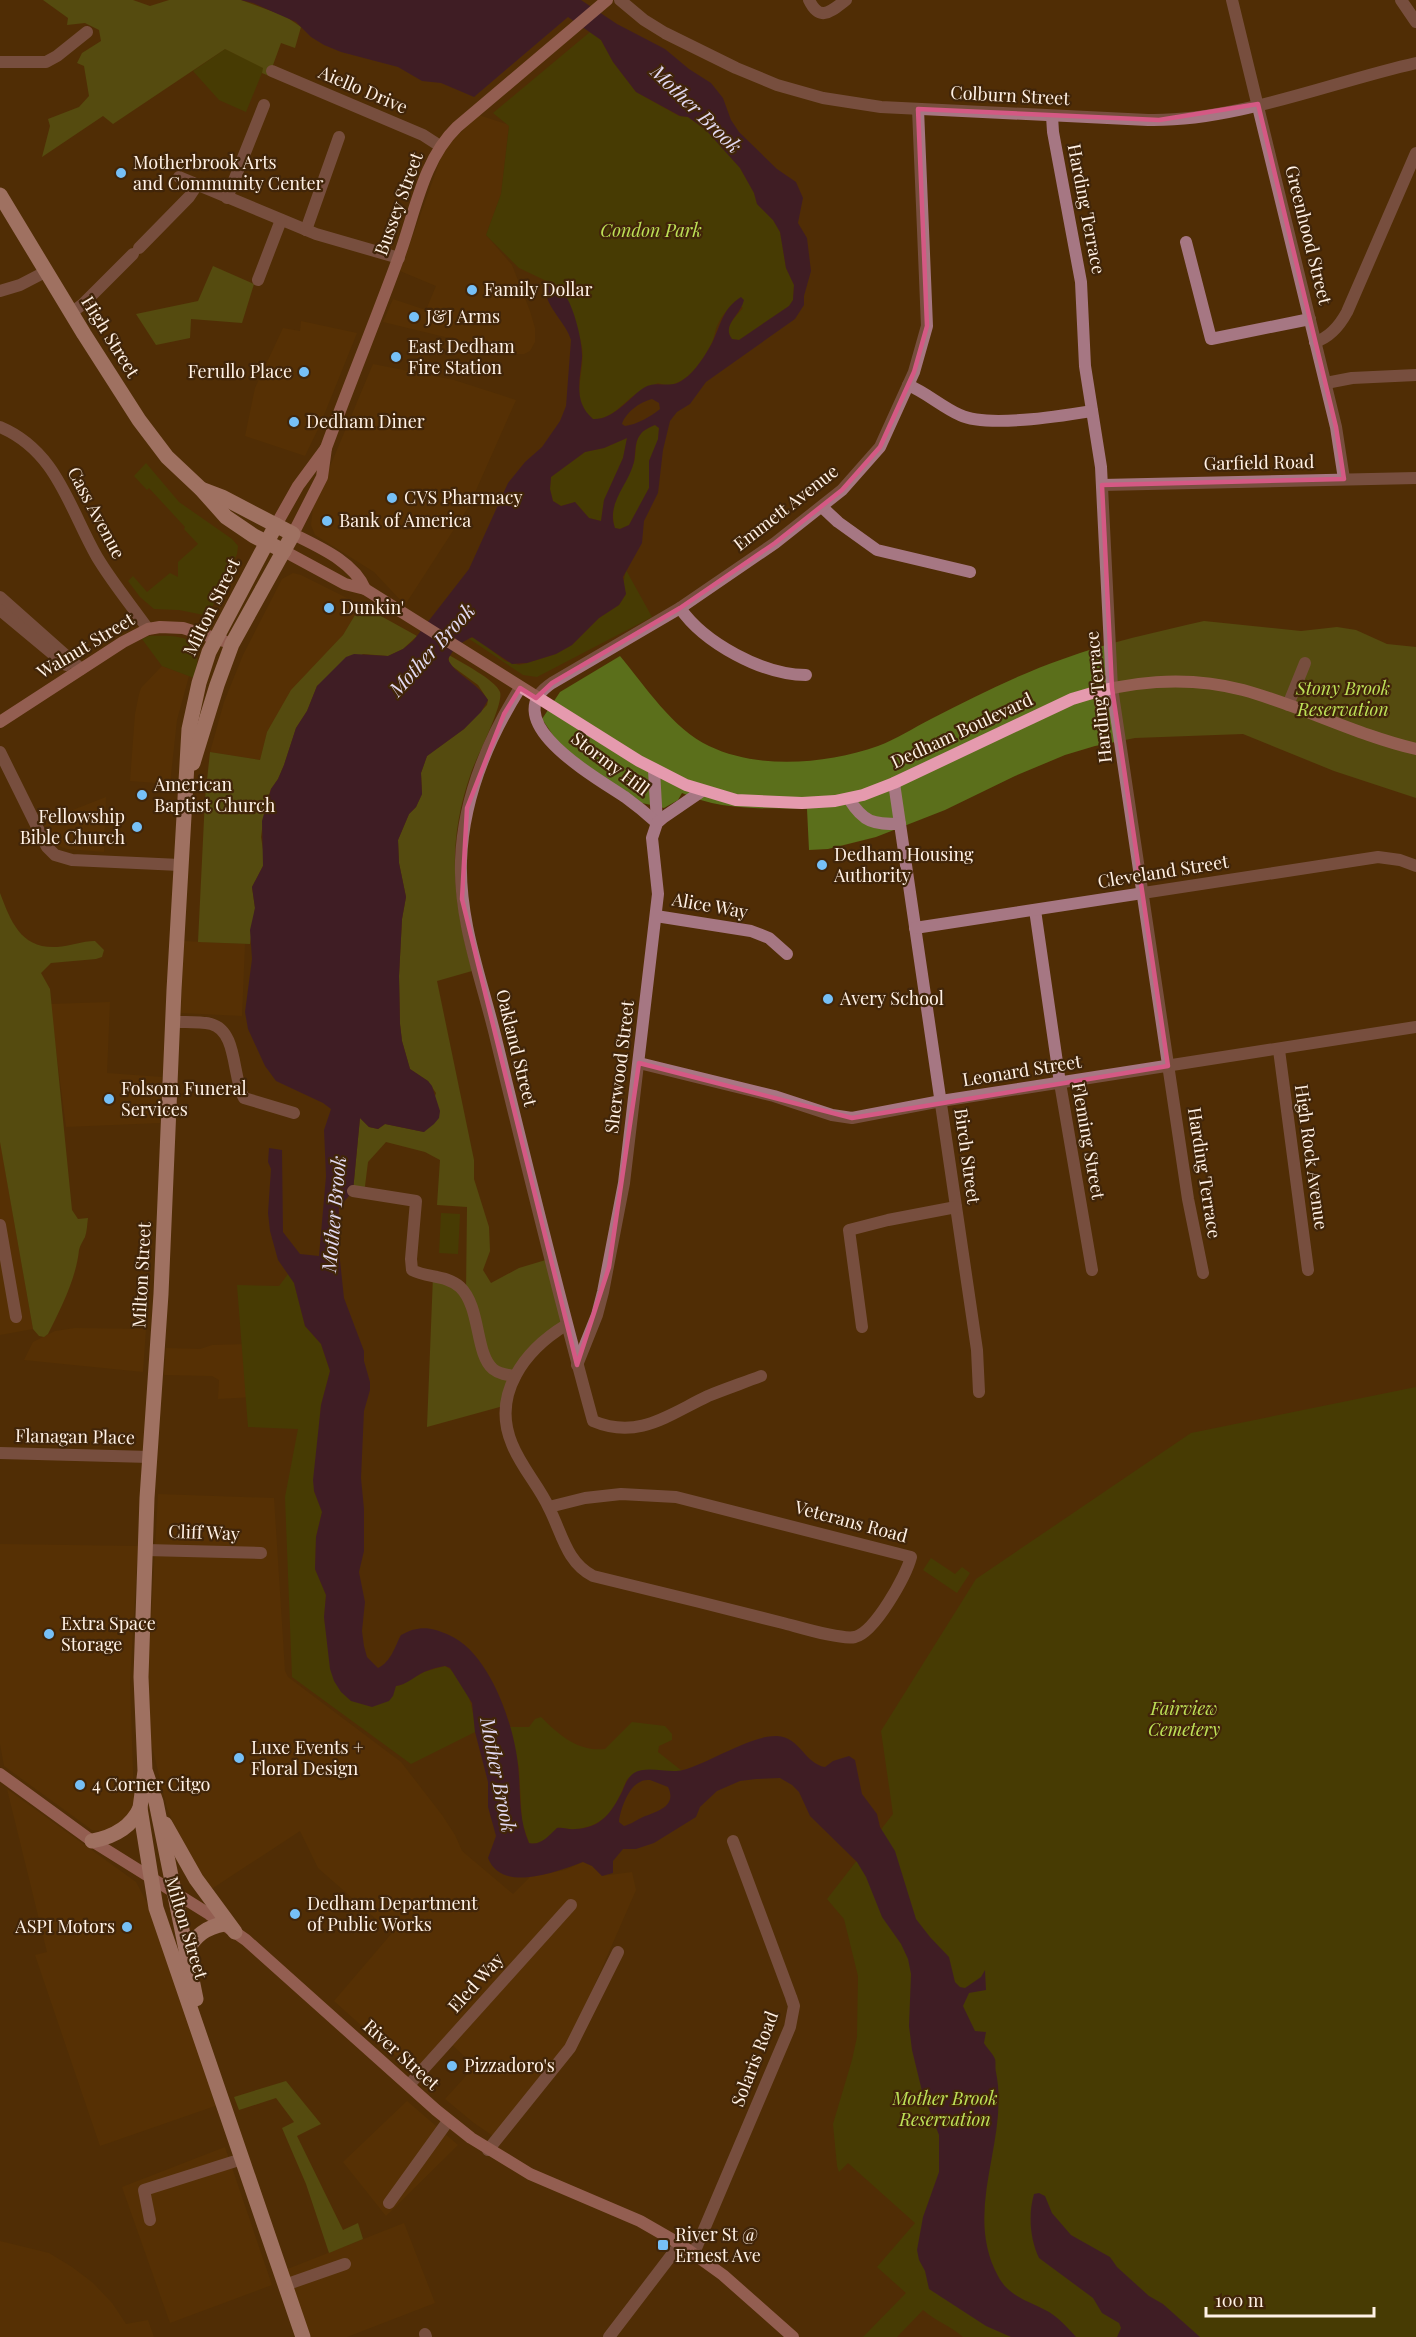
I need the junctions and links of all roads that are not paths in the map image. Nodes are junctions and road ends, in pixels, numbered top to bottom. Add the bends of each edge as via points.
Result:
1 (620, 0) edge
2 (809, 0) edge
3 (846, 0) edge
4 (1232, 0) edge
5 (1401, 0) edge
6 (603, 3) edge
7 (1416, 22) edge
8 (87, 32) dead end
9 (0, 62) edge
10 (1416, 63) edge
11 (272, 71) dead end
12 (1258, 104) junction
13 (264, 105) dead end
14 (918, 110) junction
15 (1052, 116) junction
16 (339, 137) dead end
17 (440, 146) junction
18 (1416, 153) edge
19 (178, 177) dead end
20 (197, 185) junction
21 (0, 195) edge
22 (227, 198) junction
23 (281, 220) junction
24 (306, 230) junction
25 (1186, 242) dead end
26 (399, 258) junction
27 (47, 272) junction
28 (258, 280) dead end
29 (0, 291) edge
30 (71, 313) junction
31 (1310, 319) junction
32 (1316, 342) junction
33 (1416, 375) edge
34 (1326, 383) junction
35 (908, 385) junction
36 (1092, 411) junction
37 (0, 427) edge
38 (326, 448) junction
39 (1416, 478) edge
40 (1344, 479) junction
41 (1102, 485) junction
42 (201, 489) junction
43 (822, 507) junction
44 (276, 525) junction
45 (293, 534) junction
46 (266, 542) junction
47 (284, 552) junction
48 (970, 572) dead end
49 (365, 589) junction
50 (0, 597) edge
51 (680, 608) junction
52 (0, 610) edge
53 (148, 629) junction
54 (216, 638) junction
55 (232, 644) junction
56 (1305, 663) dead end
57 (78, 671) junction
58 (806, 675) dead end
59 (520, 688) junction
60 (1112, 688) junction
61 (537, 698) junction
62 (1288, 705) junction
63 (0, 722) edge
64 (1416, 749) edge
65 (0, 752) edge
66 (654, 770) junction
67 (187, 781) junction
68 (894, 783) junction
69 (702, 791) junction
70 (849, 799) junction
71 (657, 824) junction
72 (900, 824) junction
73 (180, 865) junction
74 (1416, 866) edge
75 (1142, 893) junction
76 (1035, 910) junction
77 (656, 916) junction
78 (915, 928) junction
79 (787, 954) dead end
80 (173, 1022) junction
81 (1416, 1027) edge
82 (1279, 1050) junction
83 (639, 1063) junction
84 (1168, 1066) junction
85 (1060, 1083) junction
86 (941, 1101) junction
87 (294, 1113) dead end
88 (353, 1191) dead end
89 (956, 1207) junction
90 (0, 1225) edge
91 (1308, 1269) dead end
92 (1092, 1270) dead end
93 (1203, 1273) dead end
94 (16, 1317) dead end
95 (566, 1325) junction
96 (862, 1327) dead end
97 (577, 1365) junction
98 (515, 1376) junction
99 (760, 1376) dead end
100 (979, 1392) dead end
101 (0, 1454) edge
102 (150, 1457) junction
103 (549, 1506) junction
104 (146, 1550) junction
105 (261, 1553) dead end
106 (145, 1772) junction
107 (0, 1774) edge
108 (156, 1802) junction
109 (140, 1808) junction
110 (92, 1841) junction
111 (733, 1841) dead end
112 (150, 1877) junction
113 (173, 1891) junction
114 (571, 1905) dead end
115 (230, 1928) junction
116 (186, 1952) junction
117 (618, 1952) dead end
118 (208, 2057) junction
119 (409, 2085) junction
120 (448, 2121) junction
121 (488, 2150) junction
122 (242, 2159) junction
123 (389, 2203) dead end
124 (150, 2220) dead end
125 (680, 2244) junction
126 (694, 2253) junction
127 (345, 2264) dead end
128 (285, 2285) junction
129 (303, 2337) edge
130 (609, 2337) edge
131 (793, 2337) edge

1 - 14 street, Colburn Street via 664,33 777,85 845,103
2 - 3 street via 822,13
4 - 12 street, Greenhood Street
5 - 7 street
6 - 17 main road, Bussey Street via 457,127
8 - 9 street via 46,62
10 - 12 street, Colburn Street
11 - 17 street, Aiello Drive
12 - 15 street, Colburn Street via 1171,120
12 - 31 street, Greenhood Street
13 - 22 street
14 - 15 street, Colburn Street
14 - 35 street, Emmett Avenue via 927,318
15 - 36 street, Harding Terrace via 1082,282 1084,356
16 - 24 street
17 - 26 main road, Bussey Street
18 - 32 street via 1347,312 1334,331
19 - 20 street
20 - 22 street
20 - 30 street
21 - 27 main road, High Street
22 - 23 street
23 - 24 street
23 - 28 street
24 - 26 street
25 - 31 street via 1211,339
26 - 38 main road, Bussey Street
27 - 29 street
27 - 30 main road, High Street
30 - 42 main road, High Street via 149,433 167,457
31 - 32 street, Greenhood Street
32 - 34 street, Greenhood Street
33 - 34 street
34 - 40 street, Greenhood Street
35 - 36 street via 960,416 981,421
35 - 43 street, Emmett Avenue via 875,454
36 - 41 street, Harding Terrace
37 - 53 street, Cass Avenue via 29,444 48,463 63,485 98,558
38 - 44 main road, Bussey Street via 301,480
38 - 45 main road, Bussey Street via 322,477
39 - 40 street, Garfield Road
40 - 41 street, Garfield Road
41 - 60 street, Harding Terrace
42 - 44 main road, High Street
42 - 46 main road, High Street via 226,517
43 - 48 street via 876,550
43 - 51 street, Emmett Avenue
44 - 45 main road, High Street
44 - 46 main road, Milton Street
45 - 47 main road, Milton Street
45 - 49 main road via 354,571
46 - 47 main road, High Street
46 - 54 main road, Milton Street
47 - 49 main road via 345,584
47 - 55 main road, Milton Street
49 - 59 main road, Dedham Boulevard
50 - 57 street
51 - 58 street via 692,624 742,659 786,674
51 - 61 street, Emmett Avenue via 552,683
52 - 57 street
53 - 54 main road, Walnut Street via 171,627
53 - 57 main road, Walnut Street
54 - 55 main road, Walnut Street
54 - 67 main road, Milton Street via 193,705
55 - 67 main road, Milton Street
56 - 62 street
57 - 63 main road, Walnut Street
59 - 61 main road, Dedham Boulevard
59 - 95 street, Oakland Street via 497,727 471,792 462,844 461,890 468,933
60 - 62 main road, Dedham Boulevard via 1193,682 1242,690
60 - 68 main road, Dedham Boulevard via 1059,705
60 - 75 street, Harding Terrace
61 - 66 main road, Dedham Boulevard
61 - 71 street, Stormy Hill via 533,706 535,716 561,754 639,807
62 - 64 main road, Dedham Boulevard
65 - 73 street via 42,841 55,855 72,860
66 - 69 main road, Dedham Boulevard
66 - 71 street, Sherwood Street
67 - 73 main road, Milton Street
68 - 70 main road, Dedham Boulevard
68 - 72 street, Birch Street
69 - 70 main road, Dedham Boulevard via 768,803
69 - 71 street
70 - 72 street via 869,822
71 - 77 street, Sherwood Street via 652,838 658,882
72 - 78 street, Birch Street
73 - 80 main road, Milton Street
74 - 75 street, Cleveland Street via 1378,857
75 - 76 street, Cleveland Street
75 - 84 street, Harding Terrace
76 - 78 street, Cleveland Street
76 - 85 street, Fleming Street
77 - 79 street, Alice Way via 751,931 769,938
77 - 83 street, Sherwood Street
78 - 86 street, Birch Street
80 - 87 street via 212,1024 219,1028 229,1042 244,1098
80 - 102 main road, Milton Street
81 - 82 street, Leonard Street
82 - 84 street, Leonard Street
82 - 91 street, High Rock Avenue
83 - 86 street, Leonard Street via 774,1096 842,1118
83 - 97 street, Sherwood Street via 609,1267 597,1316
84 - 85 street, Leonard Street
84 - 93 street, Harding Terrace
85 - 86 street, Leonard Street
85 - 92 street, Fleming Street
86 - 89 street, Birch Street
88 - 98 street via 416,1201 412,1270 460,1287 471,1302 489,1365 500,1373
89 - 96 street via 849,1230
89 - 100 street, Birch Street via 977,1350
90 - 94 street
95 - 97 street, Oakland Street
95 - 98 street, Veterans Road via 533,1348
97 - 99 street, Oakland Street via 593,1421 622,1428 646,1426
98 - 103 street, Veterans Road via 507,1405 507,1431
101 - 102 street, Flanagan Place
102 - 104 main road, Milton Street
103 - 103 street, Veterans Road via 569,1554 593,1575 844,1637 855,1637 870,1626 899,1587 911,1557 668,1496 602,1495
104 - 105 street, Cliff Way
104 - 106 main road, Milton Street via 141,1677
106 - 108 main road, Milton Street
106 - 109 main road, Milton Street
107 - 110 main road, River Street
108 - 113 main road, Milton Street
108 - 115 main road via 184,1860
109 - 110 main road via 125,1828
109 - 112 main road, Milton Street
110 - 112 main road, River Street
111 - 126 street, Solaris Road via 791,1996 793,2016
112 - 113 main road, River Street
112 - 118 main road, Milton Street via 156,1908
113 - 115 main road, River Street
113 - 116 main road, Milton Street
114 - 119 street, Eled Way
115 - 116 main road via 208,1928
115 - 119 main road, River Street
116 - 118 main road, Milton Street
117 - 121 street via 570,2049
118 - 122 main road, Milton Street
119 - 120 main road, River Street
120 - 121 main road, River Street
120 - 123 street
121 - 125 main road, River Street via 530,2174 640,2221
122 - 124 street via 144,2190
122 - 128 main road, Milton Street
125 - 126 main road, River Street
125 - 130 street
126 - 131 main road, River Street
127 - 128 street
128 - 129 main road, Milton Street

